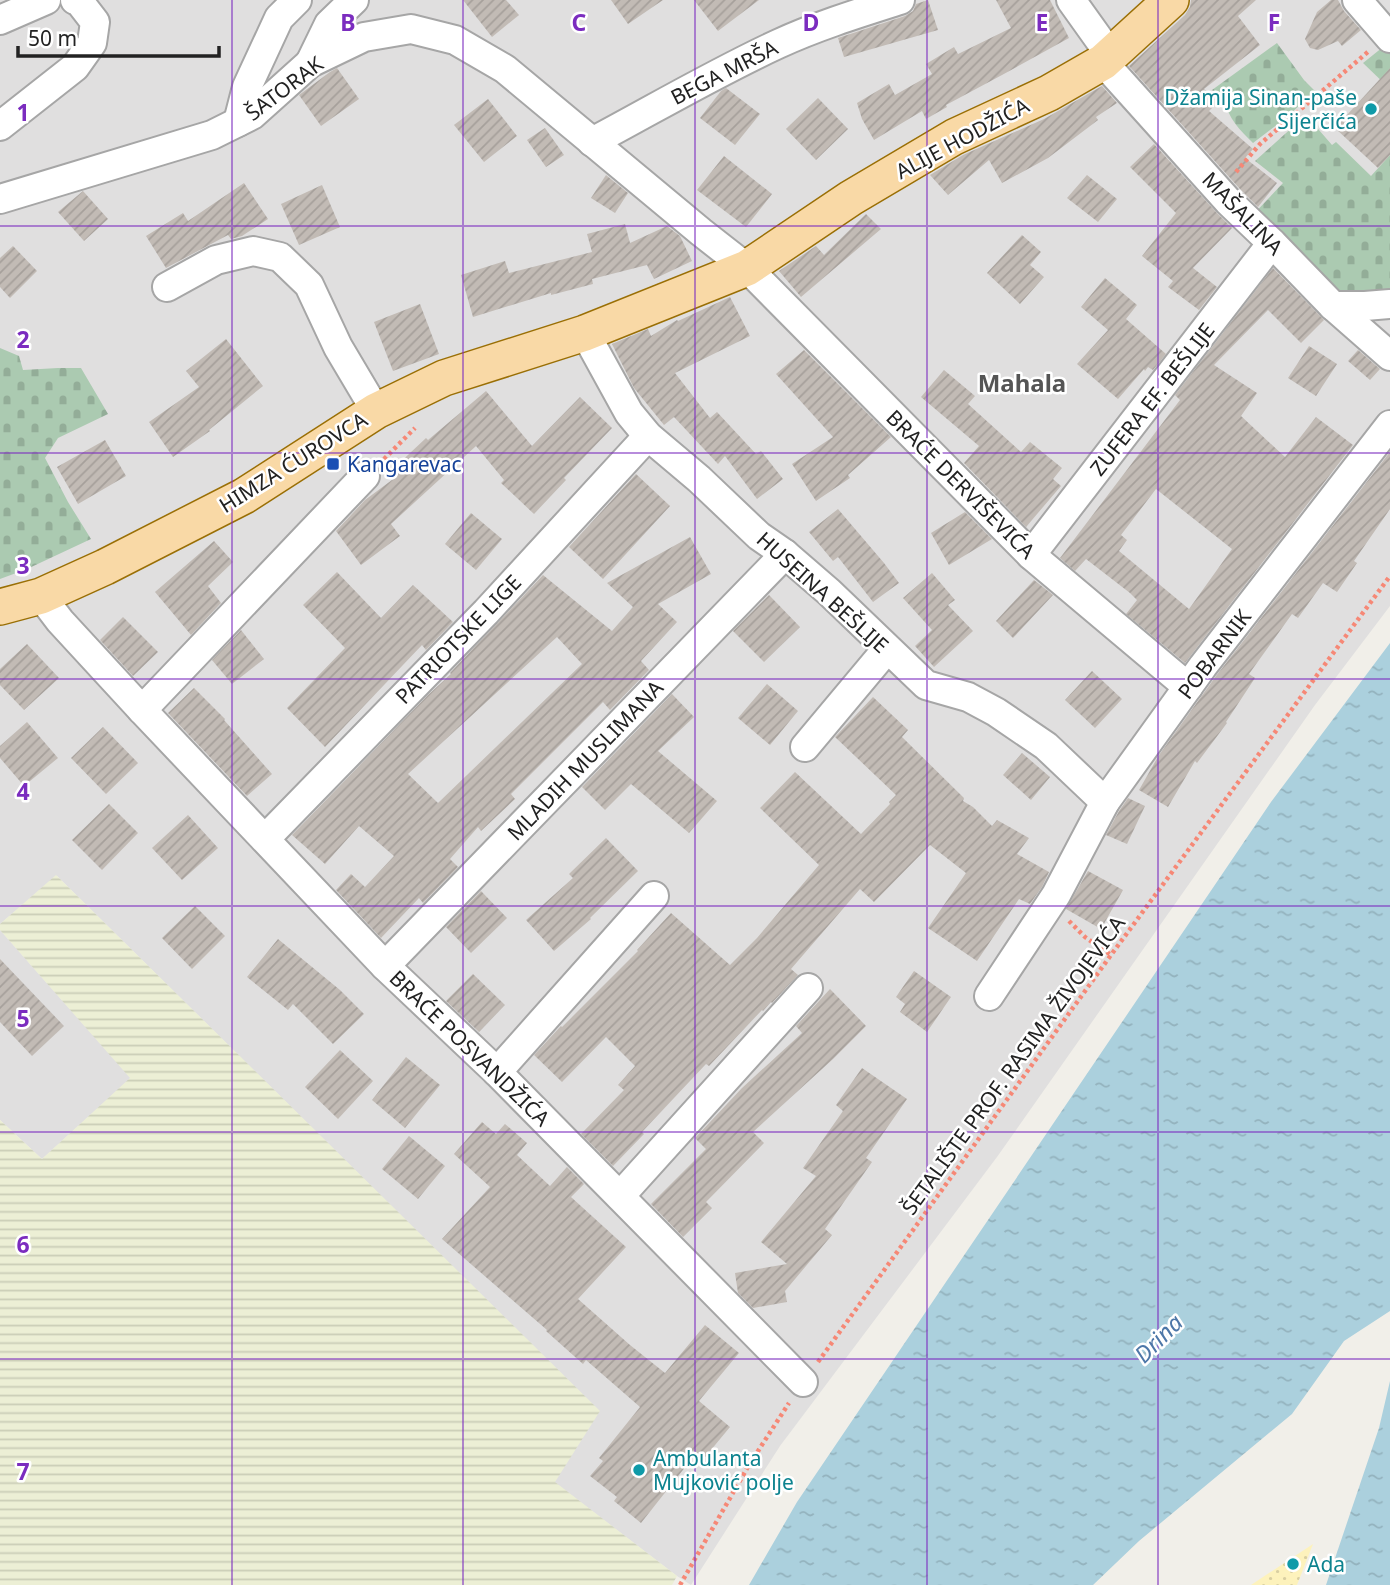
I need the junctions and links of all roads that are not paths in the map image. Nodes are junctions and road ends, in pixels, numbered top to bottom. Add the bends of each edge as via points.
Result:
1 (46, 0) edge
2 (75, 0) edge
3 (297, 0) edge
4 (354, 0) edge
5 (900, 0) edge
6 (1071, 0) edge
7 (1171, 0) edge
8 (1357, 0) edge
9 (0, 20) edge
10 (1390, 38) edge
11 (1107, 59) junction
12 (310, 63) junction
13 (238, 122) junction
14 (0, 126) edge
15 (593, 142) junction
16 (0, 199) edge
17 (1272, 243) junction
18 (747, 268) junction
19 (167, 287) dead end
20 (1390, 304) edge
21 (1333, 306) junction
22 (585, 333) junction
23 (1390, 356) edge
24 (376, 411) junction
25 (1390, 425) edge
26 (648, 436) junction
27 (365, 476) dead end
28 (785, 554) junction
29 (1031, 555) junction
30 (41, 596) junction
31 (0, 607) edge
32 (887, 649) junction
33 (1188, 687) junction
34 (142, 710) junction
35 (806, 747) dead end
36 (1105, 802) junction
37 (265, 839) junction
38 (654, 896) dead end
39 (385, 967) junction
40 (808, 988) dead end
41 (989, 996) dead end
42 (497, 1072) junction
43 (620, 1196) junction
44 (803, 1382) road end

1 - 9 street
2 - 14 street via 95,22 92,43 75,67
3 - 13 street via 279,18 247,87
4 - 12 street via 329,24
5 - 15 street, BEGA MRŠA via 780,43
6 - 11 street, MAŠALINA
7 - 11 main road, ALIJE HODŽIĆA
8 - 10 street
11 - 17 street, MAŠALINA via 1219,191
11 - 18 main road, ALIJE HODŽIĆA via 1049,93 954,137 851,198
12 - 13 street, ŠATORAK via 252,116
12 - 15 street, ŠATORAK via 364,37 411,29 455,40 505,69
13 - 16 street, ŠATORAK via 212,135
15 - 18 street, ŠATORAK
17 - 21 street, MAŠALINA
17 - 29 street, ZUFERA EF. BEŠLIJE
18 - 22 main road, HIMZA ĆUROVCA
18 - 29 street, BRAĆE DERVIŠEVIĆA
19 - 24 street via 216,260 253,251 280,257 309,285 338,347
20 - 21 street
21 - 23 street, MAŠALINA
22 - 24 main road, HIMZA ĆUROVCA via 443,378
22 - 26 street, HUSEINA BEŠLIJE via 629,413
24 - 30 main road, HIMZA ĆUROVCA via 244,496
25 - 33 street, POBARNIK
26 - 28 street, HUSEINA BEŠLIJE
26 - 37 street, PATRIOTSKE LIGE
27 - 34 street
28 - 32 street, HUSEINA BEŠLIJE
28 - 39 street, MLADIH MUSLIMANA
29 - 33 street, BRAĆE DERVIŠEVIĆA
30 - 31 main road, HIMZA ĆUROVCA
30 - 34 street, BRAĆE POSVANDŽIĆA
32 - 35 street
32 - 36 street, HUSEINA BEŠLIJE via 926,685 968,697 1046,746
33 - 36 street, POBARNIK
34 - 37 street, BRAĆE POSVANDŽIĆA
36 - 41 street, POBARNIK via 1056,895
37 - 39 street, BRAĆE POSVANDŽIĆA
38 - 42 street
39 - 42 street, BRAĆE POSVANDŽIĆA
40 - 43 street
42 - 43 street, BRAĆE POSVANDŽIĆA
43 - 44 street, BRAĆE POSVANDŽIĆA

